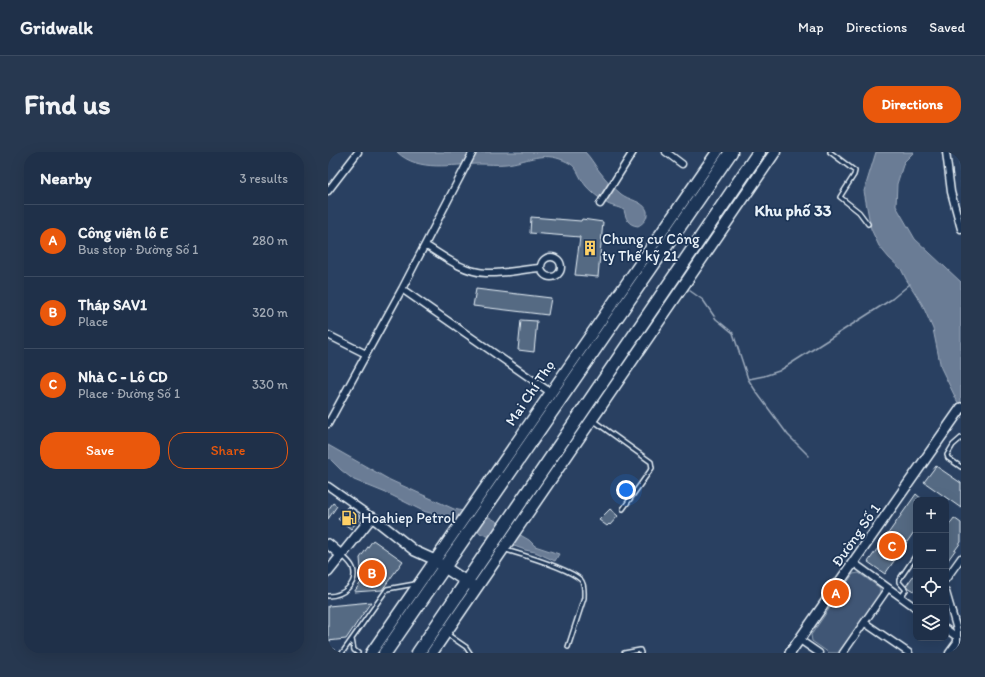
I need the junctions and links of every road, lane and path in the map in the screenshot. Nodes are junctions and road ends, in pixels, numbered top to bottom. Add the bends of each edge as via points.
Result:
1 (358, 152) edge
2 (473, 152) edge
3 (633, 152) edge
4 (666, 152) edge
5 (716, 152) edge
6 (731, 152) edge
7 (775, 152) edge
8 (830, 152) edge
9 (946, 152) edge
10 (758, 153) edge
11 (682, 164) dead end
12 (329, 187) edge
13 (600, 204) dead end
14 (868, 224) dead end
15 (961, 229) edge
16 (425, 245) junction
17 (541, 268) dead end
18 (402, 289) junction
19 (328, 335) edge
20 (366, 354) junction
21 (550, 392) junction
22 (961, 408) edge
23 (593, 420) junction
24 (328, 424) edge
25 (961, 438) edge
26 (961, 467) edge
27 (328, 486) edge
28 (623, 509) dead end
29 (372, 517) junction
30 (328, 544) edge
31 (504, 550) junction
32 (341, 555) junction
33 (961, 558) edge
34 (913, 559) edge
35 (854, 563) junction
36 (440, 564) junction
37 (328, 572) edge
38 (949, 575) edge
39 (466, 582) junction
40 (419, 584) junction
41 (888, 588) junction
42 (477, 589) junction
43 (328, 596) edge
44 (901, 597) junction
45 (949, 602) edge
46 (913, 606) edge
47 (865, 623) junction
48 (949, 631) edge
49 (446, 633) junction
50 (957, 637) junction
51 (352, 639) junction
52 (800, 640) junction
53 (568, 647) dead end
54 (342, 653) edge
55 (358, 653) edge
56 (371, 653) edge
57 (385, 653) edge
58 (418, 653) edge
59 (432, 653) edge
60 (470, 653) edge
61 (624, 653) edge
62 (641, 653) edge
63 (790, 653) edge
64 (819, 653) edge
65 (843, 653) edge
66 (910, 653) edge
67 (949, 653) edge

1 - 12 street
2 - 16 street
3 - 13 street
4 - 11 street
5 - 21 main road, Mai Chí Thọ
6 - 36 highway, Mai Chí Thọ
7 - 23 main road
8 - 14 lane via 855,171 840,197 859,212
9 - 15 street via 951,192
10 - 39 highway
16 - 17 street via 457,264 475,271 486,273
16 - 18 street
18 - 20 street
18 - 21 street
19 - 20 street
20 - 24 street
21 - 36 main road, Mai Chí Thọ
22 - 35 street, Đường Số 1
23 - 28 lane via 651,462 652,468
23 - 31 main road
25 - 26 lane via 947,454 948,458
27 - 29 street
29 - 32 street
29 - 36 street via 415,551
30 - 32 street
31 - 42 main road
31 - 53 lane via 547,564 582,581 584,598
32 - 37 street
32 - 43 lane via 352,567 354,579 347,589 337,595
33 - 38 street
34 - 44 lane via 899,580 906,590
35 - 41 street
35 - 52 street, Đường Số 1
36 - 39 main road
36 - 40 main road, Mai Chí Thọ
36 - 57 highway, Mai Chí Thọ
39 - 42 main road
39 - 58 highway
40 - 51 lane via 387,589
40 - 56 main road, Mai Chí Thọ
41 - 44 street
41 - 47 street
42 - 49 main road
44 - 46 street
45 - 50 street
47 - 65 street
47 - 66 street
48 - 50 street
49 - 59 main road
49 - 60 lane via 466,647
50 - 67 street via 957,642
51 - 54 lane
51 - 55 lane via 354,650
52 - 63 street, Đường Số 1
52 - 64 street
61 - 62 lane via 640,650

